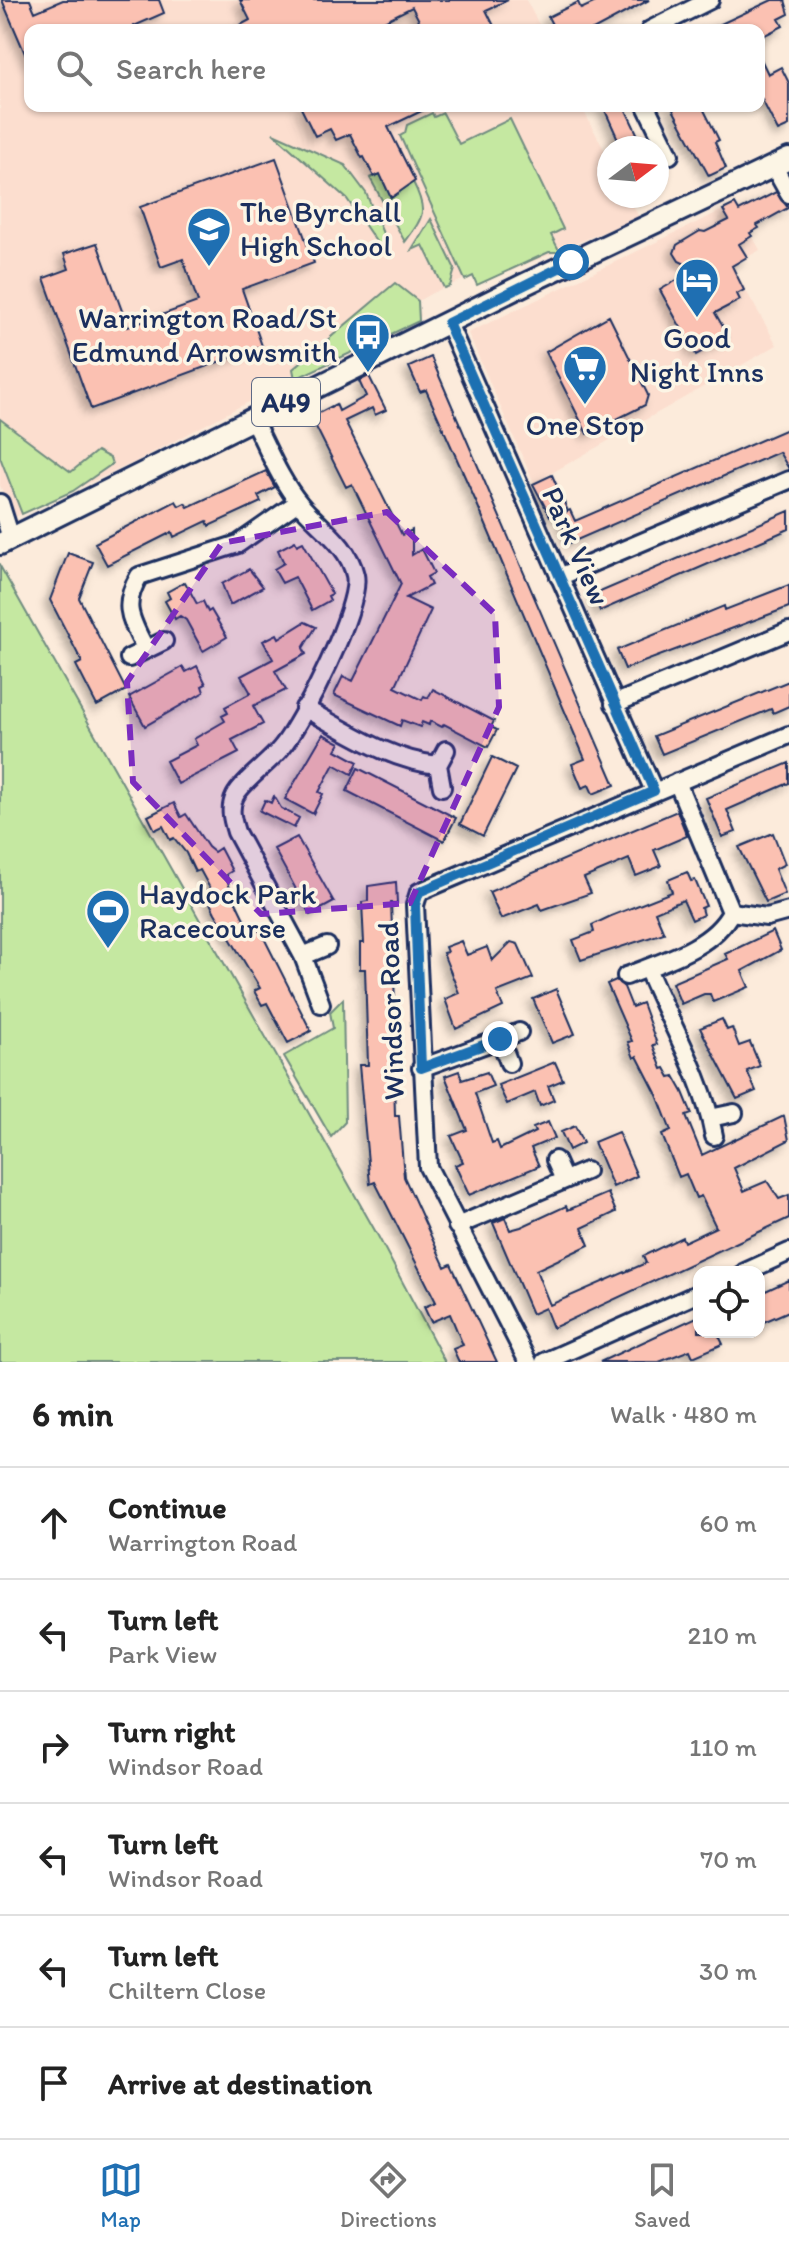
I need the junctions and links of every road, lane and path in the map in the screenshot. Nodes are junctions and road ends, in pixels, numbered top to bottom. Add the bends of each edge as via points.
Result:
1 (710, 0) edge
2 (662, 24) edge
3 (649, 112) edge
4 (670, 155) dead end
5 (782, 163) edge
6 (789, 194) edge
7 (448, 323) junction
8 (252, 418) junction
9 (789, 480) edge
10 (298, 502) junction
11 (0, 503) edge
12 (5, 541) edge
13 (559, 577) junction
14 (789, 631) edge
15 (164, 641) dead end
16 (146, 650) junction
17 (129, 658) dead end
18 (614, 704) junction
19 (304, 708) junction
20 (789, 735) edge
21 (677, 782) junction
22 (442, 787) dead end
23 (654, 791) junction
24 (731, 912) junction
25 (788, 915) edge
26 (327, 946) dead end
27 (303, 956) junction
28 (647, 968) junction
29 (626, 976) dead end
30 (321, 1004) dead end
31 (519, 1032) dead end
32 (500, 1039) junction
33 (509, 1063) dead end
34 (421, 1068) junction
35 (734, 1113) dead end
36 (710, 1118) junction
37 (714, 1136) dead end
38 (555, 1160) dead end
39 (586, 1171) dead end
40 (564, 1180) junction
41 (457, 1226) junction
42 (789, 1252) edge
43 (758, 1266) edge
44 (693, 1296) edge
45 (528, 1362) edge
46 (544, 1362) edge

1 - 2 street
3 - 4 street
5 - 6 street
5 - 7 main road, A49
7 - 8 main road, A49
7 - 13 street, Park View
8 - 10 street
8 - 12 main road, A49
9 - 13 street
10 - 16 street via 238,544 139,576 127,597 131,621
10 - 19 street via 344,551 356,580 350,616
11 - 12 street
13 - 18 street, Park View
14 - 18 street
15 - 16 street
16 - 17 street
18 - 23 street, Park View
19 - 22 street via 416,763 442,757
19 - 27 street via 284,744 235,795 231,813 236,832
20 - 21 street, Windsor Road
21 - 23 street, Windsor Road
21 - 24 street
23 - 34 street, Windsor Road via 419,892 415,905
24 - 25 street
24 - 28 street via 714,935
26 - 27 street
27 - 30 street
28 - 29 street
28 - 36 street via 697,1074
31 - 32 street
32 - 33 street
32 - 34 street
34 - 41 street, Windsor Road via 428,1167
35 - 36 street
36 - 37 street
38 - 40 street
39 - 40 street
40 - 41 street
41 - 45 street, Windsor Road
42 - 43 street
44 - 46 street

